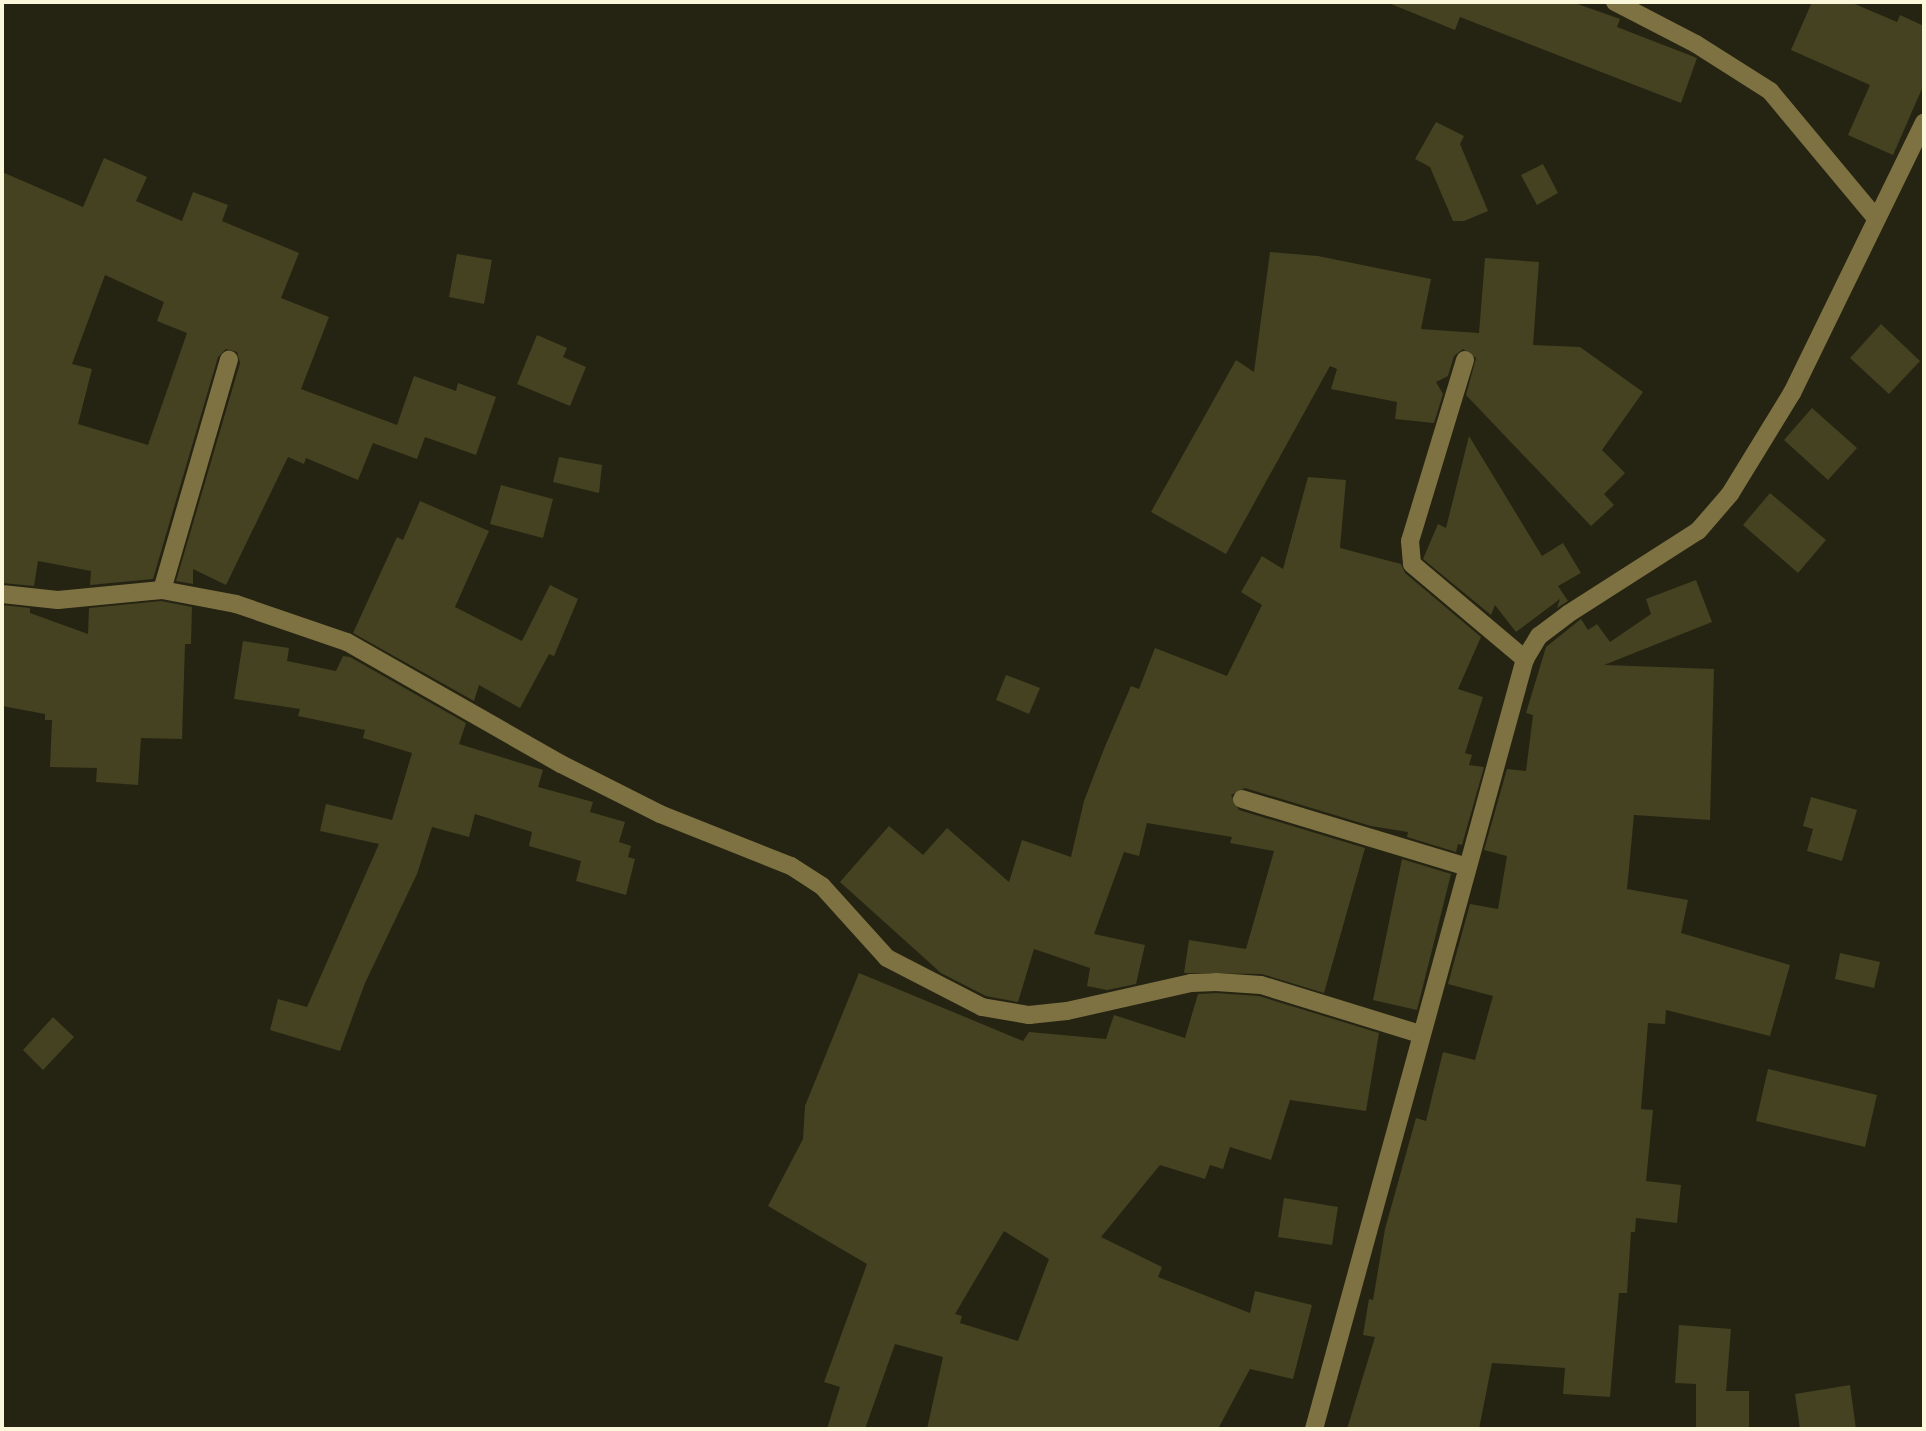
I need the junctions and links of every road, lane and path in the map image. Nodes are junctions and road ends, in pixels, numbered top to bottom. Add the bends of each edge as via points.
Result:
1 (1615, 2) edge
2 (1924, 122) edge
3 (1875, 217) junction
4 (229, 360) dead end
5 (1465, 360) dead end
6 (162, 590) junction
7 (2, 594) edge
8 (1525, 659) junction
9 (1242, 799) dead end
10 (1466, 867) junction
11 (1420, 1034) junction
12 (1314, 1429) edge

1 - 3 street via 1696,44 1770,91
2 - 3 street
3 - 8 street via 1792,393 1730,494 1698,531 1539,636
4 - 6 street
5 - 8 street via 1410,541 1412,564
6 - 7 street via 58,600
6 - 11 street via 236,604 346,642 561,764 660,814 791,866 822,886 887,958 982,1007 1017,1014 1067,1011 1191,983 1216,982 1261,985
8 - 10 street
9 - 10 street
10 - 11 street
11 - 12 street

